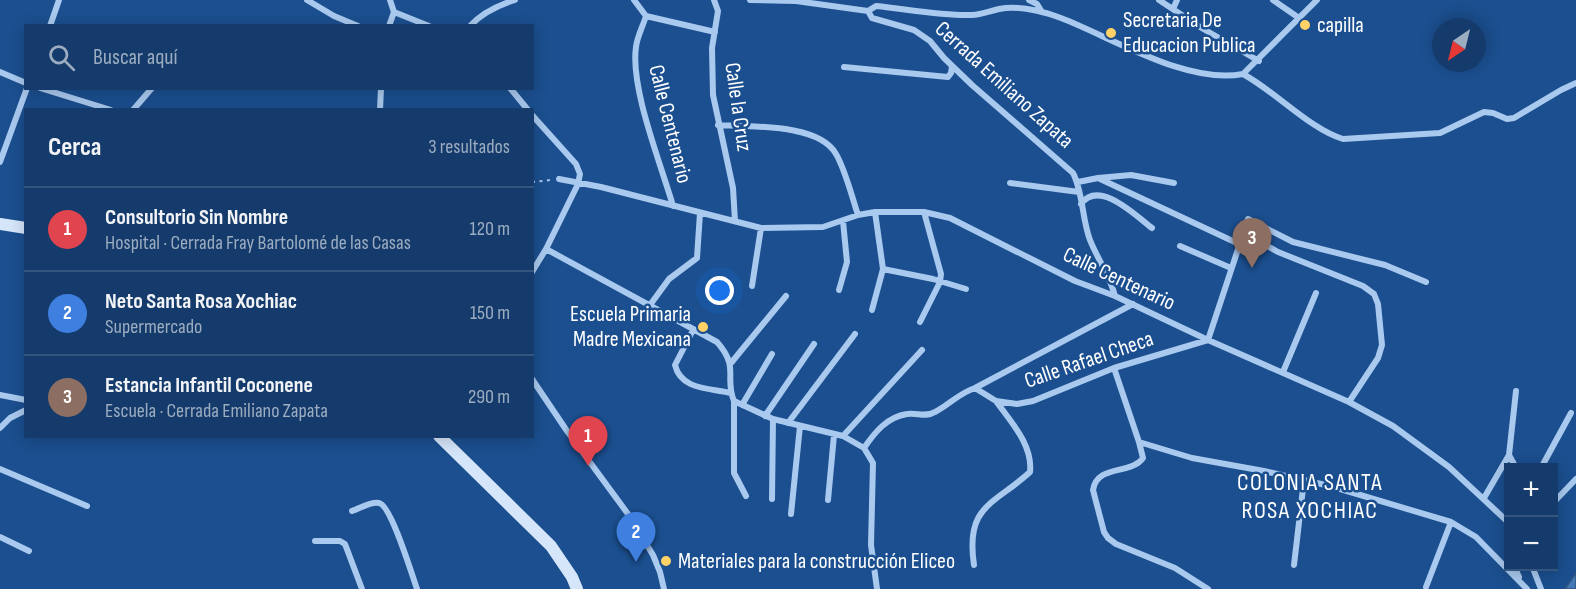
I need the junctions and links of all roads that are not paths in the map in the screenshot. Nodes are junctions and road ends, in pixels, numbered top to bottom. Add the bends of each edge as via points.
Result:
1 (59, 0) edge
2 (307, 0) edge
3 (390, 0) edge
4 (515, 0) edge
5 (634, 0) edge
6 (714, 0) edge
7 (750, 0) edge
8 (1029, 0) edge
9 (1159, 0) edge
10 (1178, 0) edge
11 (1273, 0) edge
12 (1317, 0) edge
13 (1173, 9) junction
14 (868, 11) junction
15 (394, 12) junction
16 (1042, 12) junction
17 (646, 16) junction
18 (1299, 18) junction
19 (51, 24) edge
20 (353, 24) edge
21 (390, 24) edge
22 (424, 24) edge
23 (473, 24) edge
24 (715, 32) junction
25 (1259, 61) junction
26 (952, 66) junction
27 (844, 67) dead end
28 (0, 72) edge
29 (1243, 74) junction
30 (24, 82) edge
31 (1576, 83) edge
32 (26, 90) edge
33 (46, 90) edge
34 (150, 90) edge
35 (381, 90) edge
36 (512, 90) edge
37 (105, 108) edge
38 (135, 108) edge
39 (380, 108) edge
40 (526, 108) edge
41 (534, 117) edge
42 (718, 125) junction
43 (0, 162) edge
44 (1098, 178) junction
45 (559, 179) road end
46 (1078, 182) junction
47 (1010, 183) dead end
48 (1174, 183) dead end
49 (578, 184) junction
50 (1079, 192) junction
51 (1081, 204) junction
52 (673, 206) junction
53 (875, 212) junction
54 (924, 212) junction
55 (700, 213) junction
56 (858, 215) junction
57 (735, 220) junction
58 (843, 220) junction
59 (0, 224) edge
60 (24, 228) edge
61 (760, 228) junction
62 (1152, 228) dead end
63 (1244, 233) junction
64 (1239, 244) junction
65 (1180, 246) dead end
66 (546, 249) junction
67 (1231, 268) junction
68 (534, 269) edge
69 (883, 269) junction
70 (940, 282) junction
71 (1426, 282) dead end
72 (752, 286) dead end
73 (966, 289) dead end
74 (839, 290) dead end
75 (1316, 293) dead end
76 (786, 296) dead end
77 (1115, 296) junction
78 (1133, 304) junction
79 (650, 305) junction
80 (872, 310) dead end
81 (920, 322) dead end
82 (693, 330) junction
83 (855, 334) dead end
84 (1208, 340) junction
85 (814, 344) dead end
86 (922, 350) dead end
87 (772, 354) dead end
88 (731, 363) junction
89 (1114, 369) junction
90 (1283, 372) junction
91 (534, 382) edge
92 (975, 388) junction
93 (1516, 391) dead end
94 (730, 393) junction
95 (0, 395) edge
96 (24, 400) edge
97 (734, 401) junction
98 (996, 401) junction
99 (1349, 402) junction
100 (742, 405) junction
101 (24, 411) edge
102 (1571, 413) dead end
103 (765, 416) junction
104 (773, 419) junction
105 (788, 423) junction
106 (800, 426) junction
107 (0, 428) edge
108 (834, 435) junction
109 (843, 436) junction
110 (441, 438) edge
111 (1139, 442) junction
112 (864, 448) junction
113 (1509, 455) junction
114 (1513, 463) edge
115 (1544, 463) edge
116 (0, 469) edge
117 (1576, 479) edge
118 (1304, 480) junction
119 (746, 496) dead end
120 (1484, 498) junction
121 (1558, 498) edge
122 (772, 499) dead end
123 (828, 500) dead end
124 (87, 506) dead end
125 (352, 511) dead end
126 (791, 514) dead end
127 (1504, 518) edge
128 (1451, 522) junction
129 (0, 537) edge
130 (315, 541) dead end
131 (29, 551) dead end
132 (974, 565) dead end
133 (1294, 565) dead end
134 (1516, 571) edge
135 (1534, 571) edge
136 (1525, 586) edge
137 (1426, 587) dead end
138 (362, 589) edge
139 (417, 589) edge
140 (577, 589) edge
141 (664, 589) edge
142 (877, 589) edge
143 (1208, 589) edge
144 (1541, 589) edge

1 - 19 street
2 - 20 street
3 - 15 street
4 - 23 street via 503,3
5 - 17 street
6 - 24 street, Calle la Cruz
7 - 14 street via 796,1
8 - 16 street
9 - 13 street
10 - 13 street
11 - 18 street
12 - 18 street
13 - 25 street
14 - 16 street via 876,6 975,15 1010,7
14 - 26 street, Cerrada Emiliano Zapata via 872,18 914,30 930,41
15 - 21 street
15 - 22 street
16 - 29 street via 1183,69 1227,76
17 - 24 street
17 - 52 street, Calle Centenario via 636,46 638,89
18 - 25 street
24 - 42 street, Calle la Cruz via 713,95
25 - 29 street
26 - 27 street via 948,77
26 - 46 street, Cerrada Emiliano Zapata via 1064,163
28 - 30 street
29 - 31 street via 1329,135 1343,139 1440,133 1484,112 1514,118
32 - 43 street
33 - 37 street
34 - 38 street
35 - 39 street
36 - 40 street
41 - 49 street via 576,164
42 - 56 street via 798,131 826,142 836,153
42 - 57 street, Calle la Cruz via 733,188
44 - 46 street, Cerrada Emiliano Zapata
44 - 48 street, Cerrada Emiliano Zapata via 1131,175
44 - 64 street
45 - 49 street, Calle Centenario
46 - 50 street, Cerrada Emiliano Zapata
47 - 50 street
49 - 52 street, Calle Centenario
49 - 66 street
50 - 51 street, Cerrada Emiliano Zapata
51 - 62 street via 1092,196 1114,199
51 - 77 street, Cerrada Emiliano Zapata via 1090,241
52 - 55 street, Calle Centenario
53 - 54 street, Calle Centenario
53 - 56 street, Calle Centenario
53 - 69 street
54 - 70 street
54 - 77 street, Calle Centenario via 950,218 1075,281
55 - 57 street, Calle Centenario
55 - 79 street via 697,258 669,279
56 - 58 street, Calle Centenario
57 - 61 street, Calle Centenario
58 - 61 street, Calle Centenario via 823,227
58 - 74 street via 847,262
59 - 60 street
61 - 72 street
63 - 64 street
63 - 71 street via 1248,219 1293,242 1385,265
63 - 99 street via 1374,294 1382,345 1378,358
64 - 67 street
65 - 67 street
66 - 68 street
66 - 79 street
67 - 84 street
69 - 70 street
69 - 80 street
70 - 73 street
70 - 81 street
75 - 90 street
76 - 88 street
77 - 78 street, Calle Centenario
78 - 84 street, Calle Centenario
78 - 92 street
79 - 82 street
82 - 88 street via 717,342
82 - 94 street via 675,365 677,374 687,384
83 - 105 street
84 - 89 street, Calle Rafael Checa
84 - 90 street, Calle Centenario
85 - 103 street
86 - 109 street
87 - 100 street
88 - 94 street
89 - 98 street, Calle Rafael Checa via 1033,401
89 - 111 street
90 - 99 street, Calle Centenario
91 - 141 street via 628,514 653,555
92 - 98 street, Calle Rafael Checa
92 - 112 street via 934,413 909,413 886,422
93 - 113 street
94 - 97 street
95 - 96 street
97 - 100 street
97 - 119 street via 734,473
98 - 132 street via 1023,439 1030,472 978,516 972,552
99 - 120 street, Calle Centenario via 1403,433
100 - 103 street
101 - 107 street
102 - 115 street
103 - 104 street
104 - 105 street
104 - 122 street
105 - 106 street
106 - 108 street
106 - 126 street
108 - 109 street
108 - 123 street
109 - 112 street
110 - 140 street via 551,546
111 - 118 street via 1192,458
111 - 143 street via 1142,460 1103,474 1094,483 1104,532 1116,544 1175,568
112 - 142 street via 873,463 871,545
113 - 114 street
113 - 120 street
116 - 124 street
117 - 121 street
118 - 128 street
118 - 133 street
120 - 127 street, Calle Centenario
125 - 139 street via 374,503 384,506
128 - 136 street via 1476,537
128 - 137 street
129 - 131 street
130 - 138 street via 345,544
134 - 136 street
135 - 144 street

